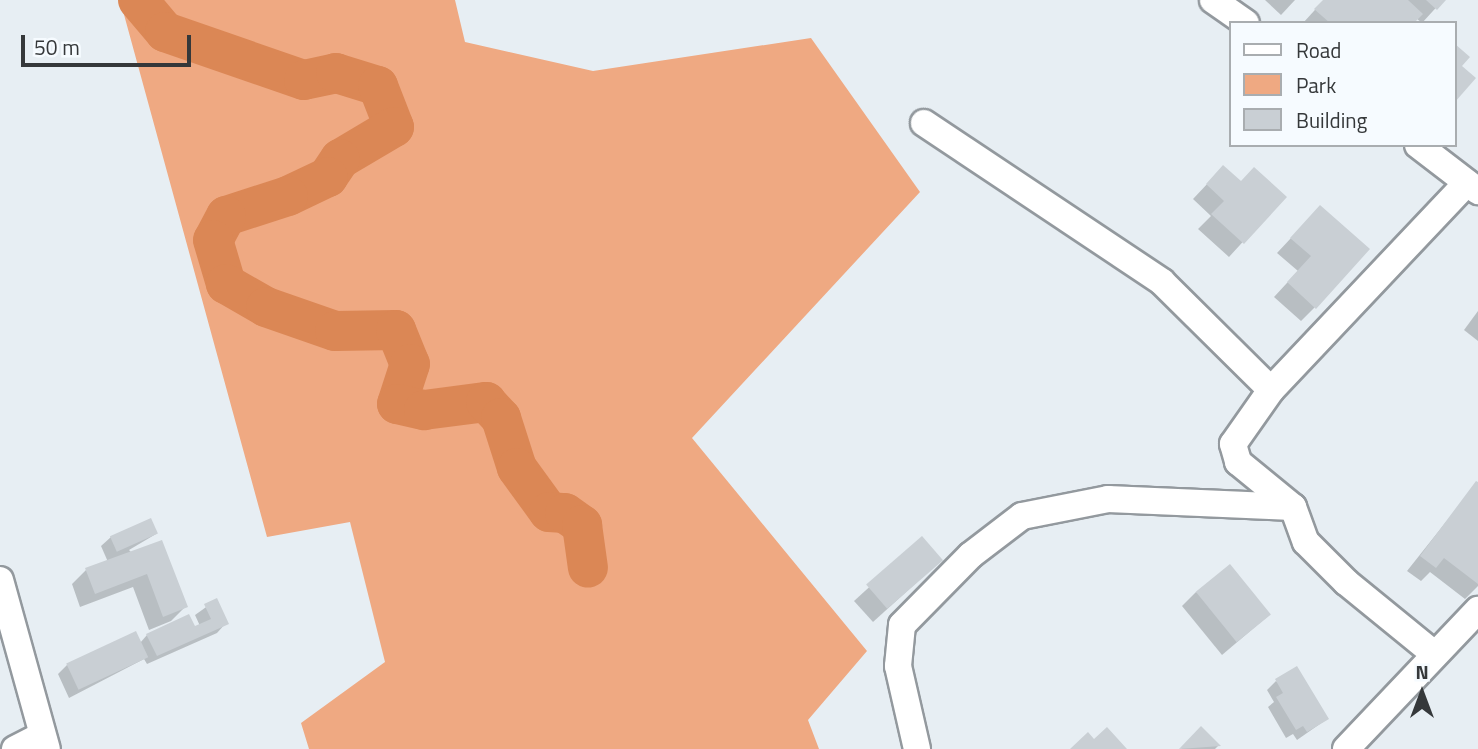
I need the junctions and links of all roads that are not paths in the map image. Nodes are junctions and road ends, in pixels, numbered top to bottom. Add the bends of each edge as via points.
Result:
1 (1213, 0) edge
2 (1243, 21) edge
3 (924, 124) dead end
4 (1421, 147) edge
5 (1472, 187) edge
6 (1271, 390) junction
7 (1293, 507) junction
8 (0, 580) edge
9 (1478, 610) edge
10 (1433, 653) junction
11 (43, 743) edge
12 (15, 749) edge
13 (917, 749) edge
14 (1346, 749) edge

1 - 2 street
3 - 6 street via 1162,282
4 - 5 street
5 - 6 street
6 - 7 street via 1233,449 1238,462
7 - 10 street via 1306,542
7 - 13 street via 1108,499 1022,516 971,555 902,625 898,666
8 - 11 street
9 - 10 street
10 - 14 street
11 - 12 street

